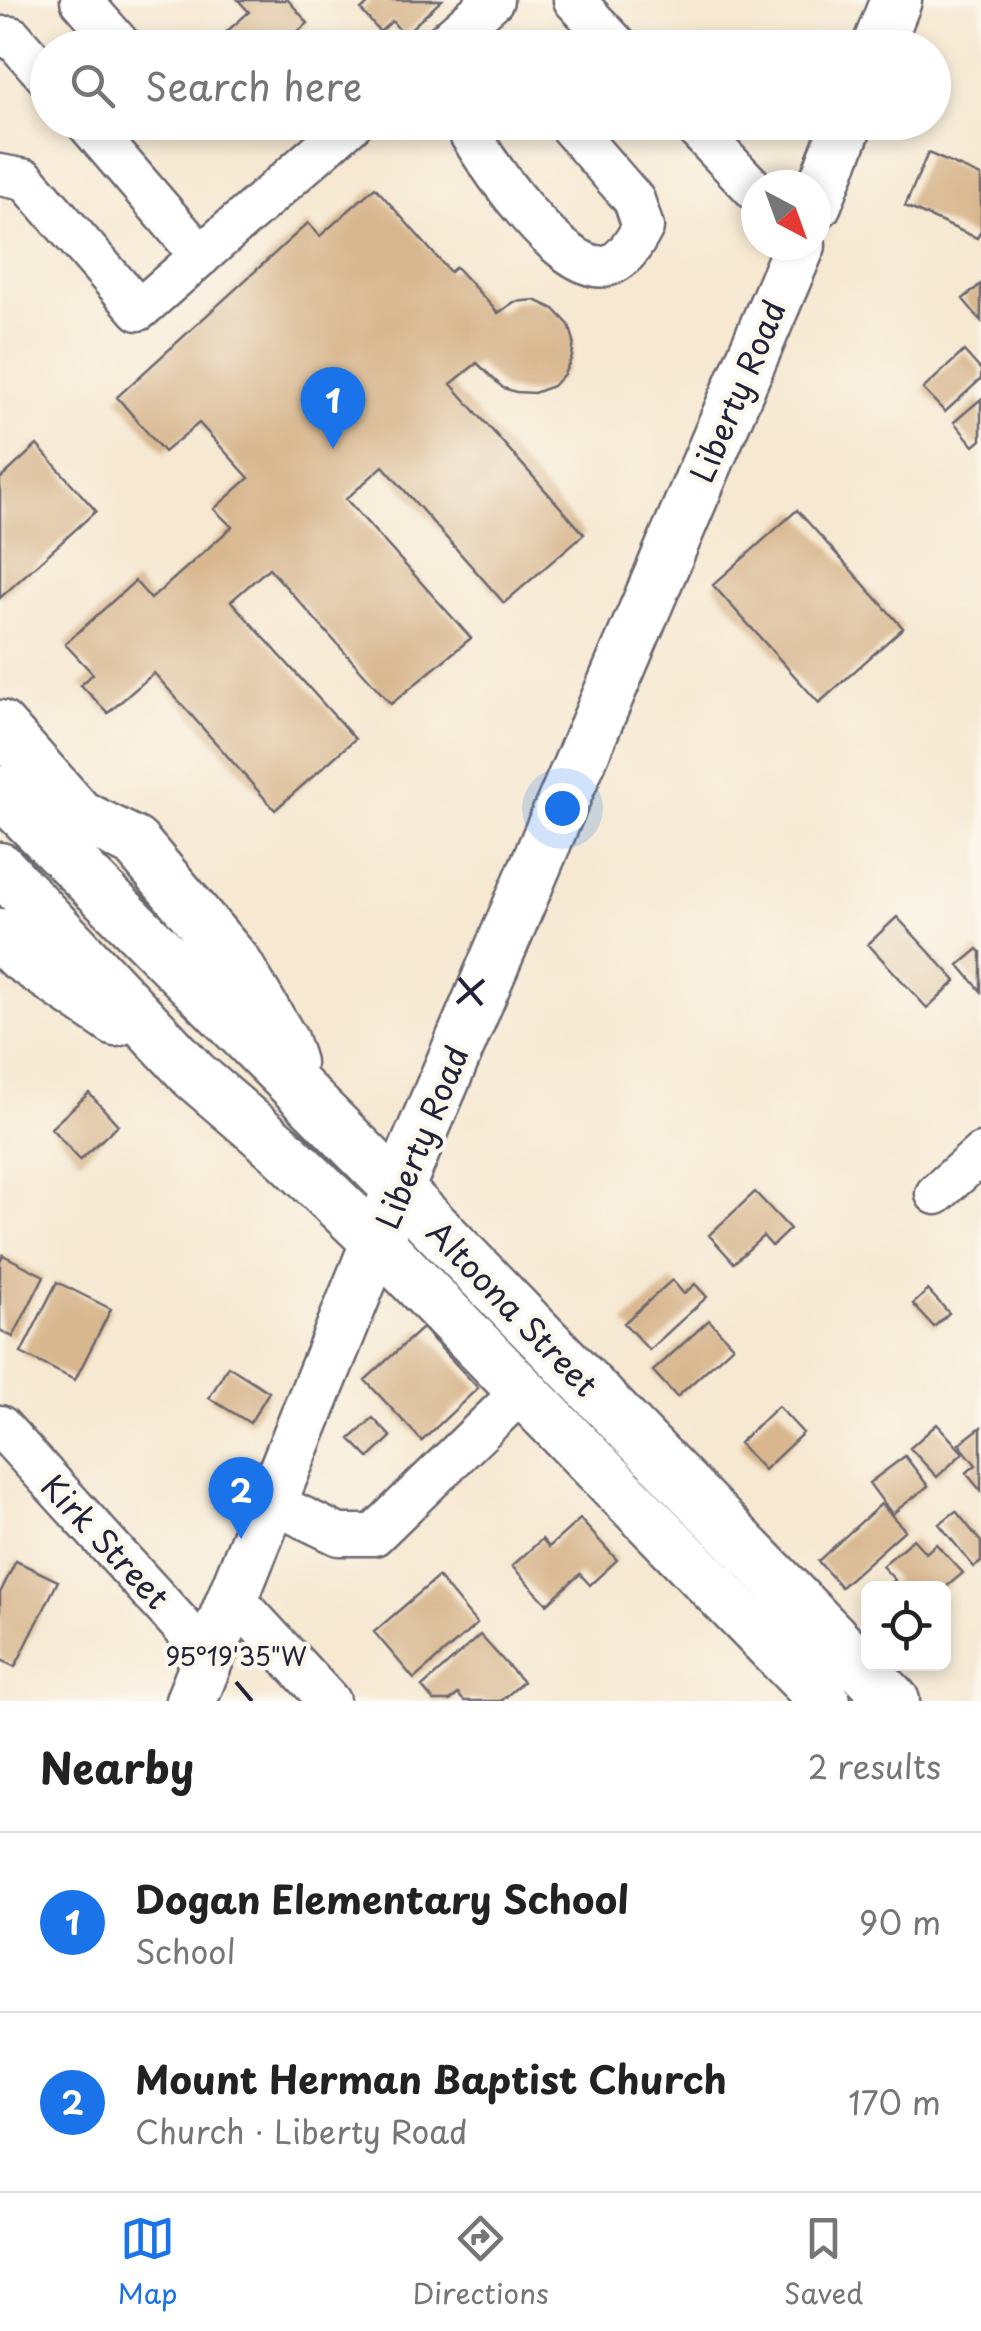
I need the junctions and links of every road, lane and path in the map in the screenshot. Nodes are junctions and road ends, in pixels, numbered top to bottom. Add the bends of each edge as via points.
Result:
1 (81, 0) edge
2 (493, 0) edge
3 (574, 0) edge
4 (896, 0) edge
5 (107, 30) edge
6 (459, 30) edge
7 (602, 30) edge
8 (884, 30) edge
9 (0, 37) edge
10 (30, 58) edge
11 (101, 140) edge
12 (333, 140) edge
13 (474, 140) edge
14 (583, 140) edge
15 (707, 140) edge
16 (841, 140) edge
17 (829, 170) edge
18 (0, 175) edge
19 (741, 175) edge
20 (201, 256) junction
21 (794, 260) edge
22 (0, 726) edge
23 (0, 791) edge
24 (80, 815) junction
25 (0, 868) edge
26 (0, 934) edge
27 (171, 964) junction
28 (194, 1075) junction
29 (298, 1092) junction
30 (981, 1154) edge
31 (398, 1189) junction
32 (936, 1194) dead end
33 (378, 1242) junction
34 (522, 1391) junction
35 (0, 1426) edge
36 (273, 1502) junction
37 (234, 1598) junction
38 (200, 1679) edge
39 (329, 1701) edge
40 (825, 1701) edge
41 (894, 1701) edge

1 - 5 street
2 - 6 street
3 - 7 street
4 - 8 main road
9 - 10 street via 12,37
11 - 20 street
12 - 20 street
13 - 14 street via 551,239 584,266 608,266 631,249 643,227 634,200
15 - 19 street
16 - 17 main road
18 - 20 street via 26,180 139,310
21 - 31 main road, Liberty Road
22 - 24 main road
23 - 27 main road, Altoona Street
24 - 27 main road
24 - 29 main road via 135,843 236,963 283,1042
25 - 28 main road, Altoona Street
26 - 28 main road via 18,954
27 - 29 main road, Altoona Street
28 - 33 main road, Altoona Street
29 - 31 main road, Altoona Street
30 - 32 street
31 - 33 main road, Liberty Road
31 - 41 main road, Altoona Street
33 - 34 main road, Altoona Street
33 - 36 main road, Liberty Road
34 - 36 street via 374,1535 339,1535
34 - 40 main road, Altoona Street
35 - 38 street, Kirk Street
36 - 37 main road, Liberty Road
37 - 38 main road, Liberty Road
37 - 39 street

